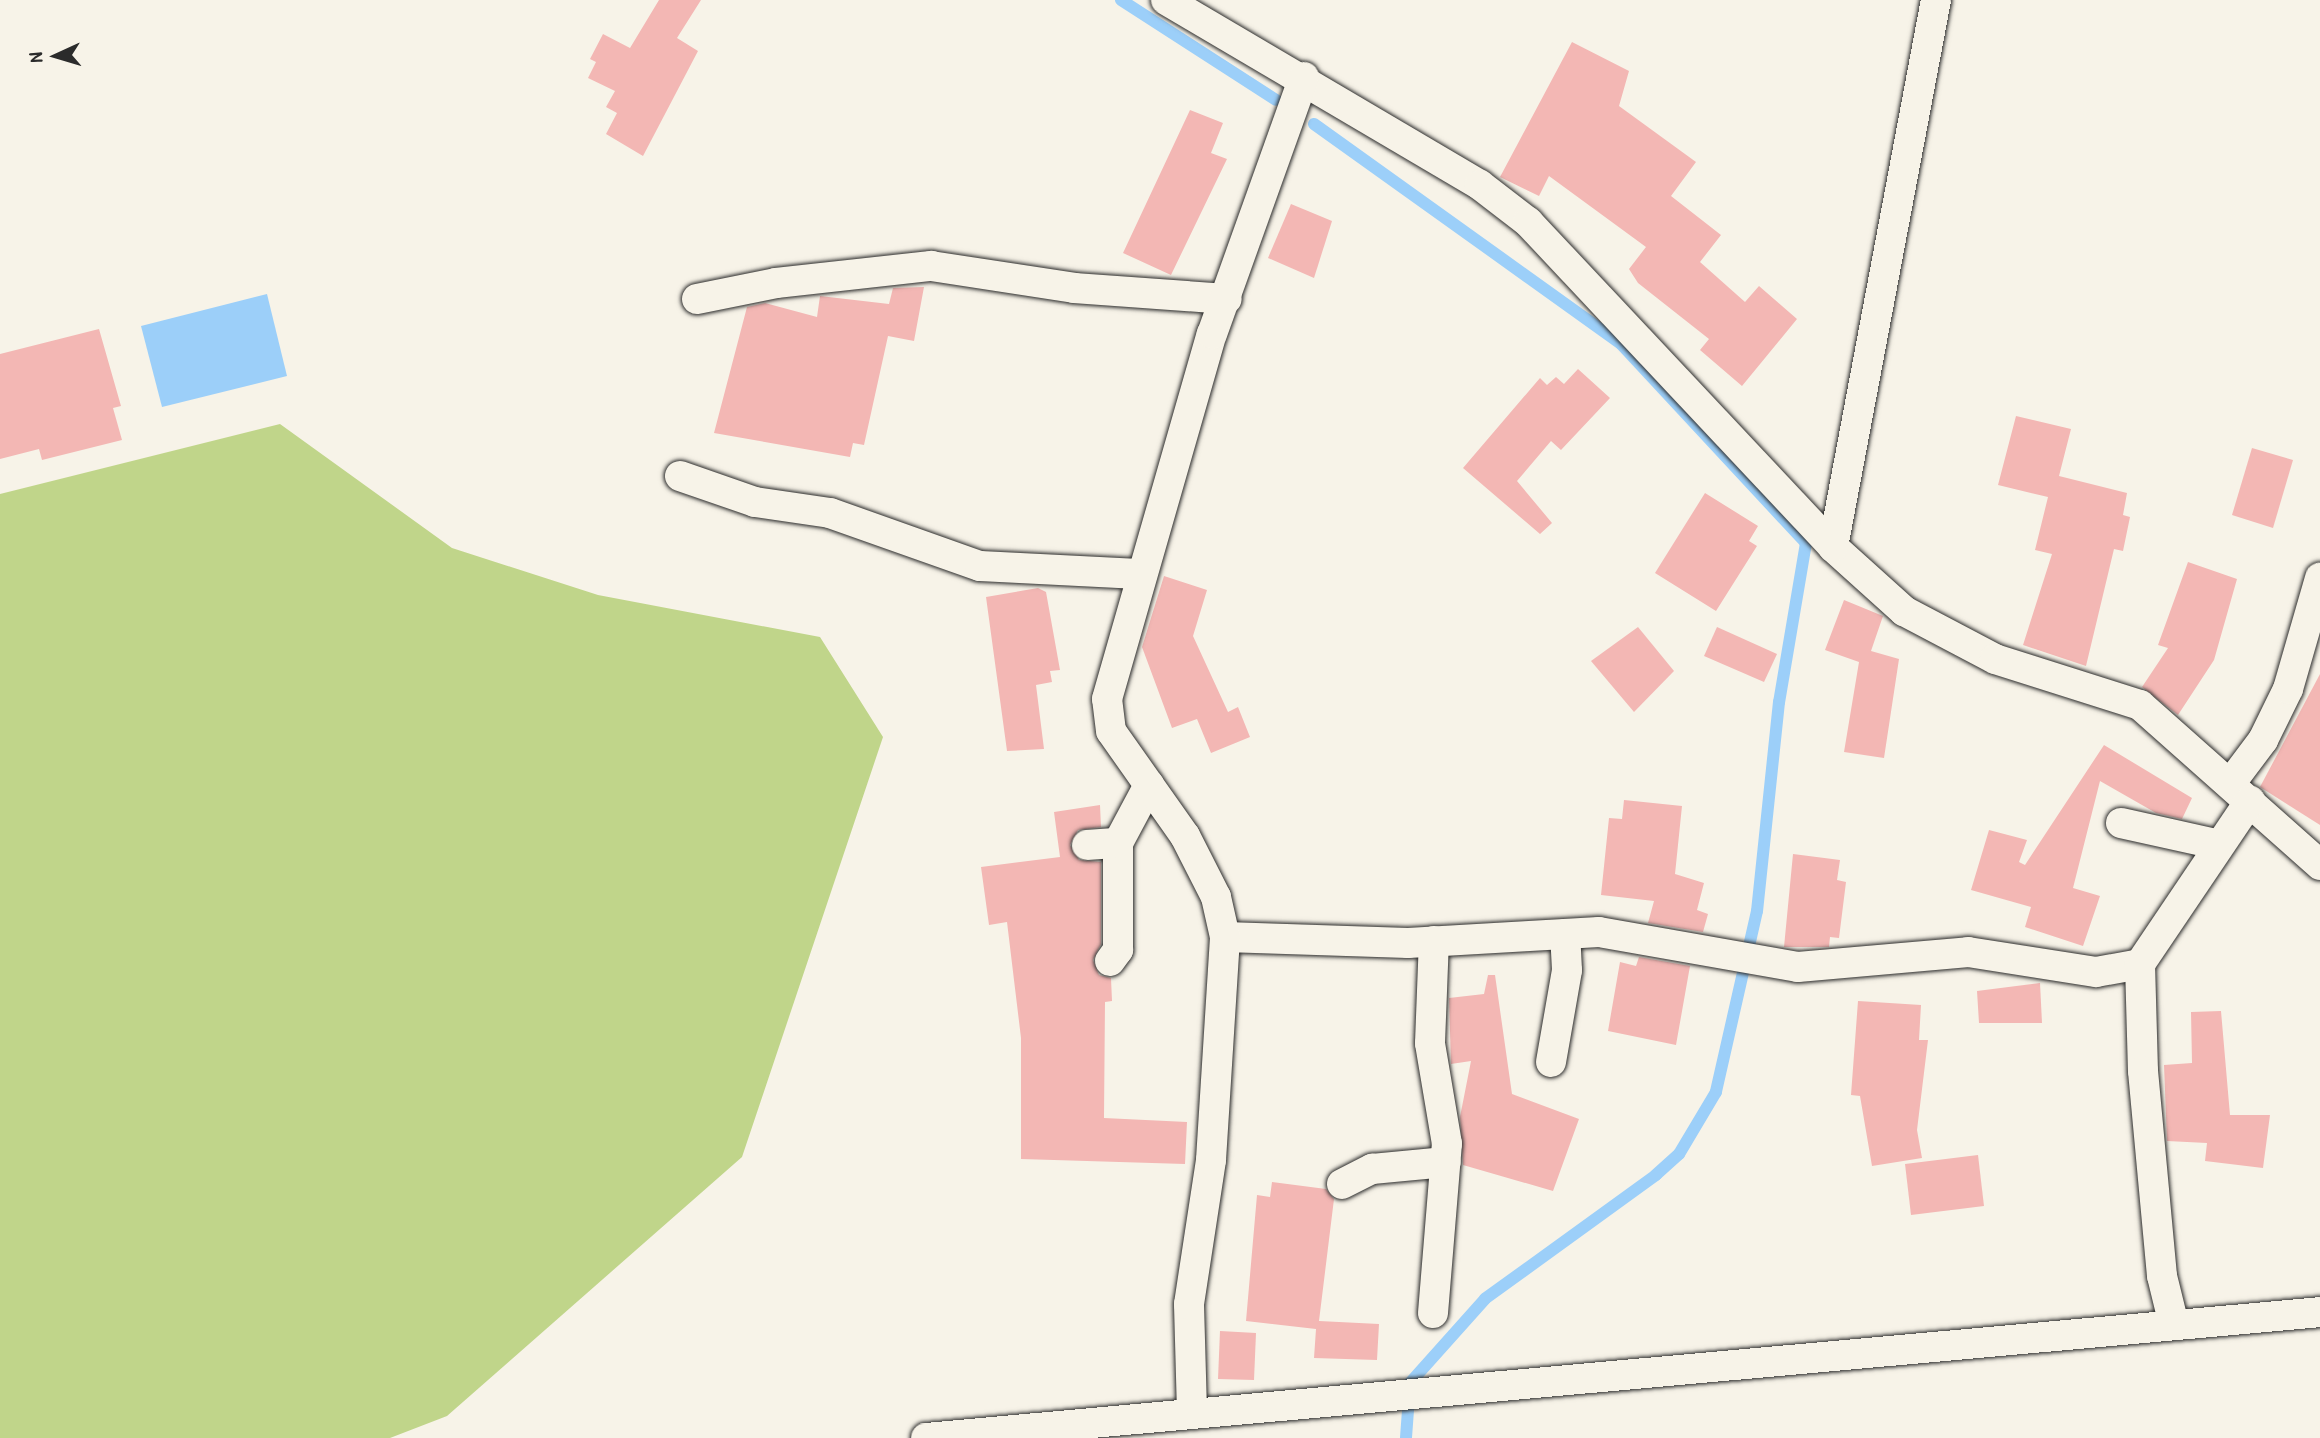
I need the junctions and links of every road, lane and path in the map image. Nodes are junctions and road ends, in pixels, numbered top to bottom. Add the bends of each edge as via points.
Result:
1 (1166, 0) edge
2 (1936, 0) edge
3 (1304, 77) junction
4 (697, 299) dead end
5 (1227, 299) junction
6 (680, 476) dead end
7 (1833, 547) junction
8 (1139, 574) junction
9 (2320, 578) edge
10 (1149, 785) junction
11 (2240, 792) junction
12 (2121, 823) dead end
13 (1118, 844) junction
14 (1087, 845) dead end
15 (2220, 845) junction
16 (2320, 865) edge
17 (1565, 934) junction
18 (1225, 937) junction
19 (1434, 941) junction
20 (1111, 961) dead end
21 (2140, 964) junction
22 (1551, 1062) dead end
23 (1446, 1162) junction
24 (1342, 1184) dead end
25 (2320, 1312) edge
26 (1433, 1313) dead end
27 (2174, 1325) junction
28 (1192, 1412) junction
29 (926, 1438) edge

1 - 3 street via 1246,51
2 - 7 street
3 - 5 street
3 - 7 street via 1480,186 1528,222
4 - 5 street via 813,278 931,266 1074,288
5 - 8 street
6 - 8 street via 755,502 830,513 980,566
7 - 11 street via 1905,611 1995,659 2140,705
8 - 10 street via 1107,699 1111,731
9 - 11 street via 2288,689
10 - 13 street
10 - 18 street via 1216,897
11 - 15 street
11 - 16 street
12 - 15 street
13 - 14 street
13 - 20 street via 1118,950
15 - 21 street
17 - 19 street
17 - 21 street via 1599,932 1798,967 1968,953 2096,972
17 - 22 street via 1567,970
18 - 19 street
18 - 28 street via 1211,1160 1189,1304
19 - 23 street via 1430,1043 1444,1097
21 - 27 street via 2155,1194
23 - 24 street via 1372,1169
23 - 26 street
25 - 27 street
27 - 28 street
28 - 29 street

